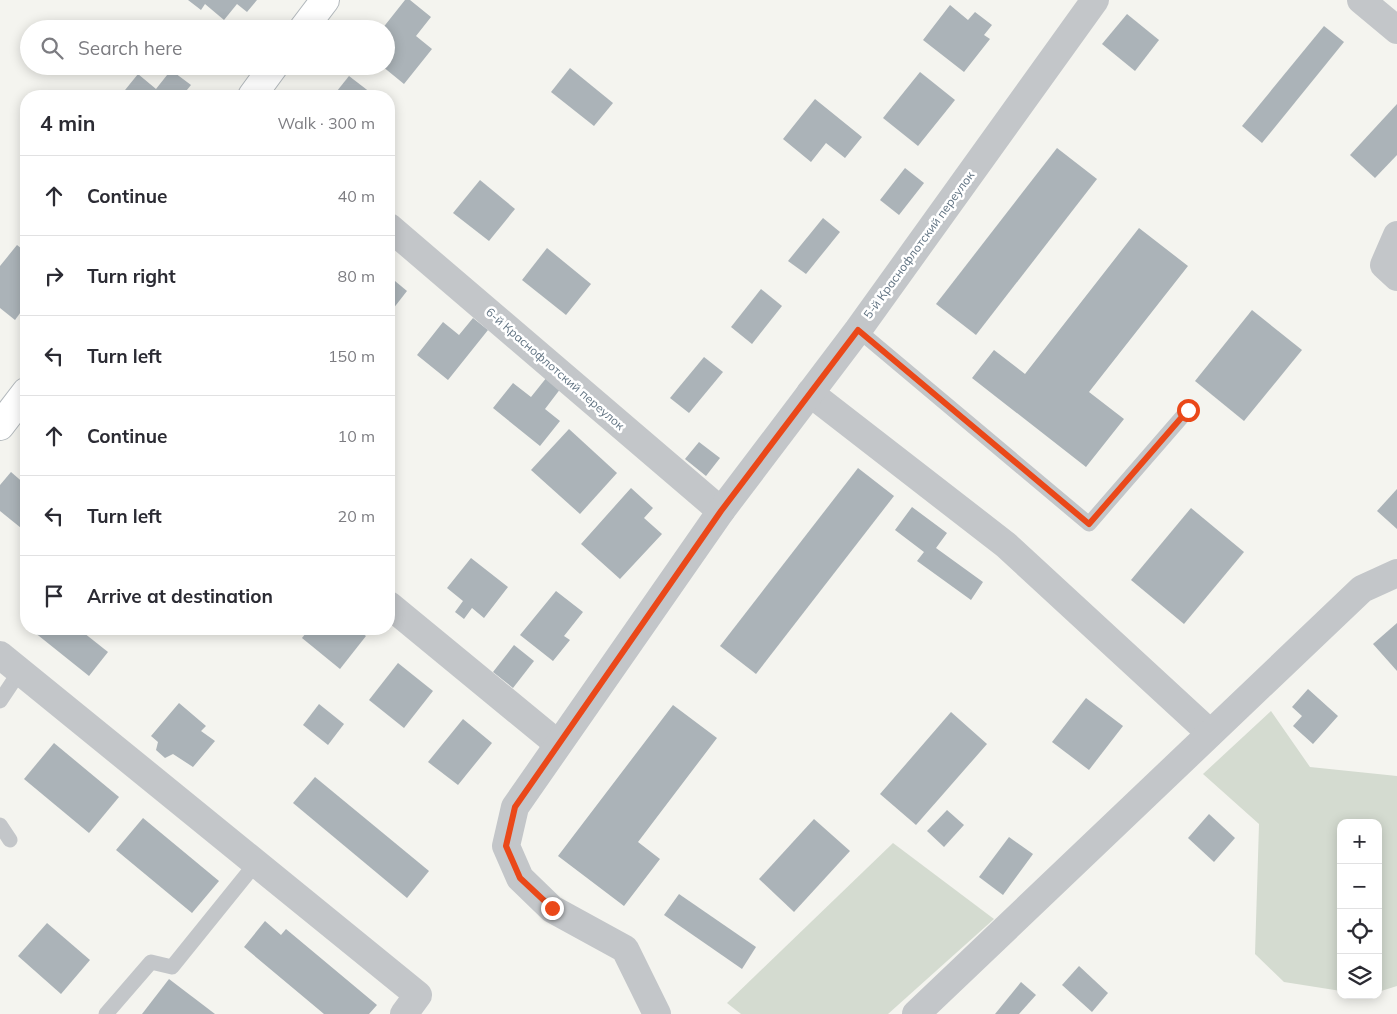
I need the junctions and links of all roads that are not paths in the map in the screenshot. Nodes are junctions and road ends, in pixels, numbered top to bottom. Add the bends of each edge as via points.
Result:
1 (325, 0) edge
2 (1095, 0) edge
3 (1361, 0) edge
4 (310, 20) edge
5 (1397, 30) edge
6 (267, 75) edge
7 (256, 90) edge
8 (395, 232) edge
9 (1397, 234) edge
10 (1397, 277) edge
11 (858, 330) junction
12 (810, 393) junction
13 (20, 400) edge
14 (1188, 410) dead end
15 (0, 426) edge
16 (721, 511) junction
17 (1397, 572) edge
18 (395, 610) edge
19 (10, 663) edge
20 (0, 701) edge
21 (1210, 733) junction
22 (558, 744) junction
23 (0, 825) edge
24 (10, 840) dead end
25 (256, 863) junction
26 (106, 1014) edge
27 (404, 1014) edge
28 (657, 1014) edge
29 (916, 1014) edge

1 - 4 street
2 - 11 street, 5-й Краснофлотский переулок
3 - 5 street
6 - 7 street
8 - 16 street, 6-й Краснофлотский переулок
9 - 10 street via 1384,265
11 - 12 street, 5-й Краснофлотский переулок
11 - 14 lane via 1089,524
12 - 16 street, 5-й Краснофлотский переулок
12 - 21 street via 1006,545
13 - 15 street
16 - 22 street, 5-й Краснофлотский переулок
17 - 21 street via 1362,589
18 - 22 street
19 - 20 lane
19 - 25 street
21 - 29 street
22 - 28 street, 5-й Краснофлотский переулок via 515,807 506,846 520,878 552,908 625,949
23 - 24 lane
25 - 26 lane via 172,968 151,962
25 - 27 street via 418,995

